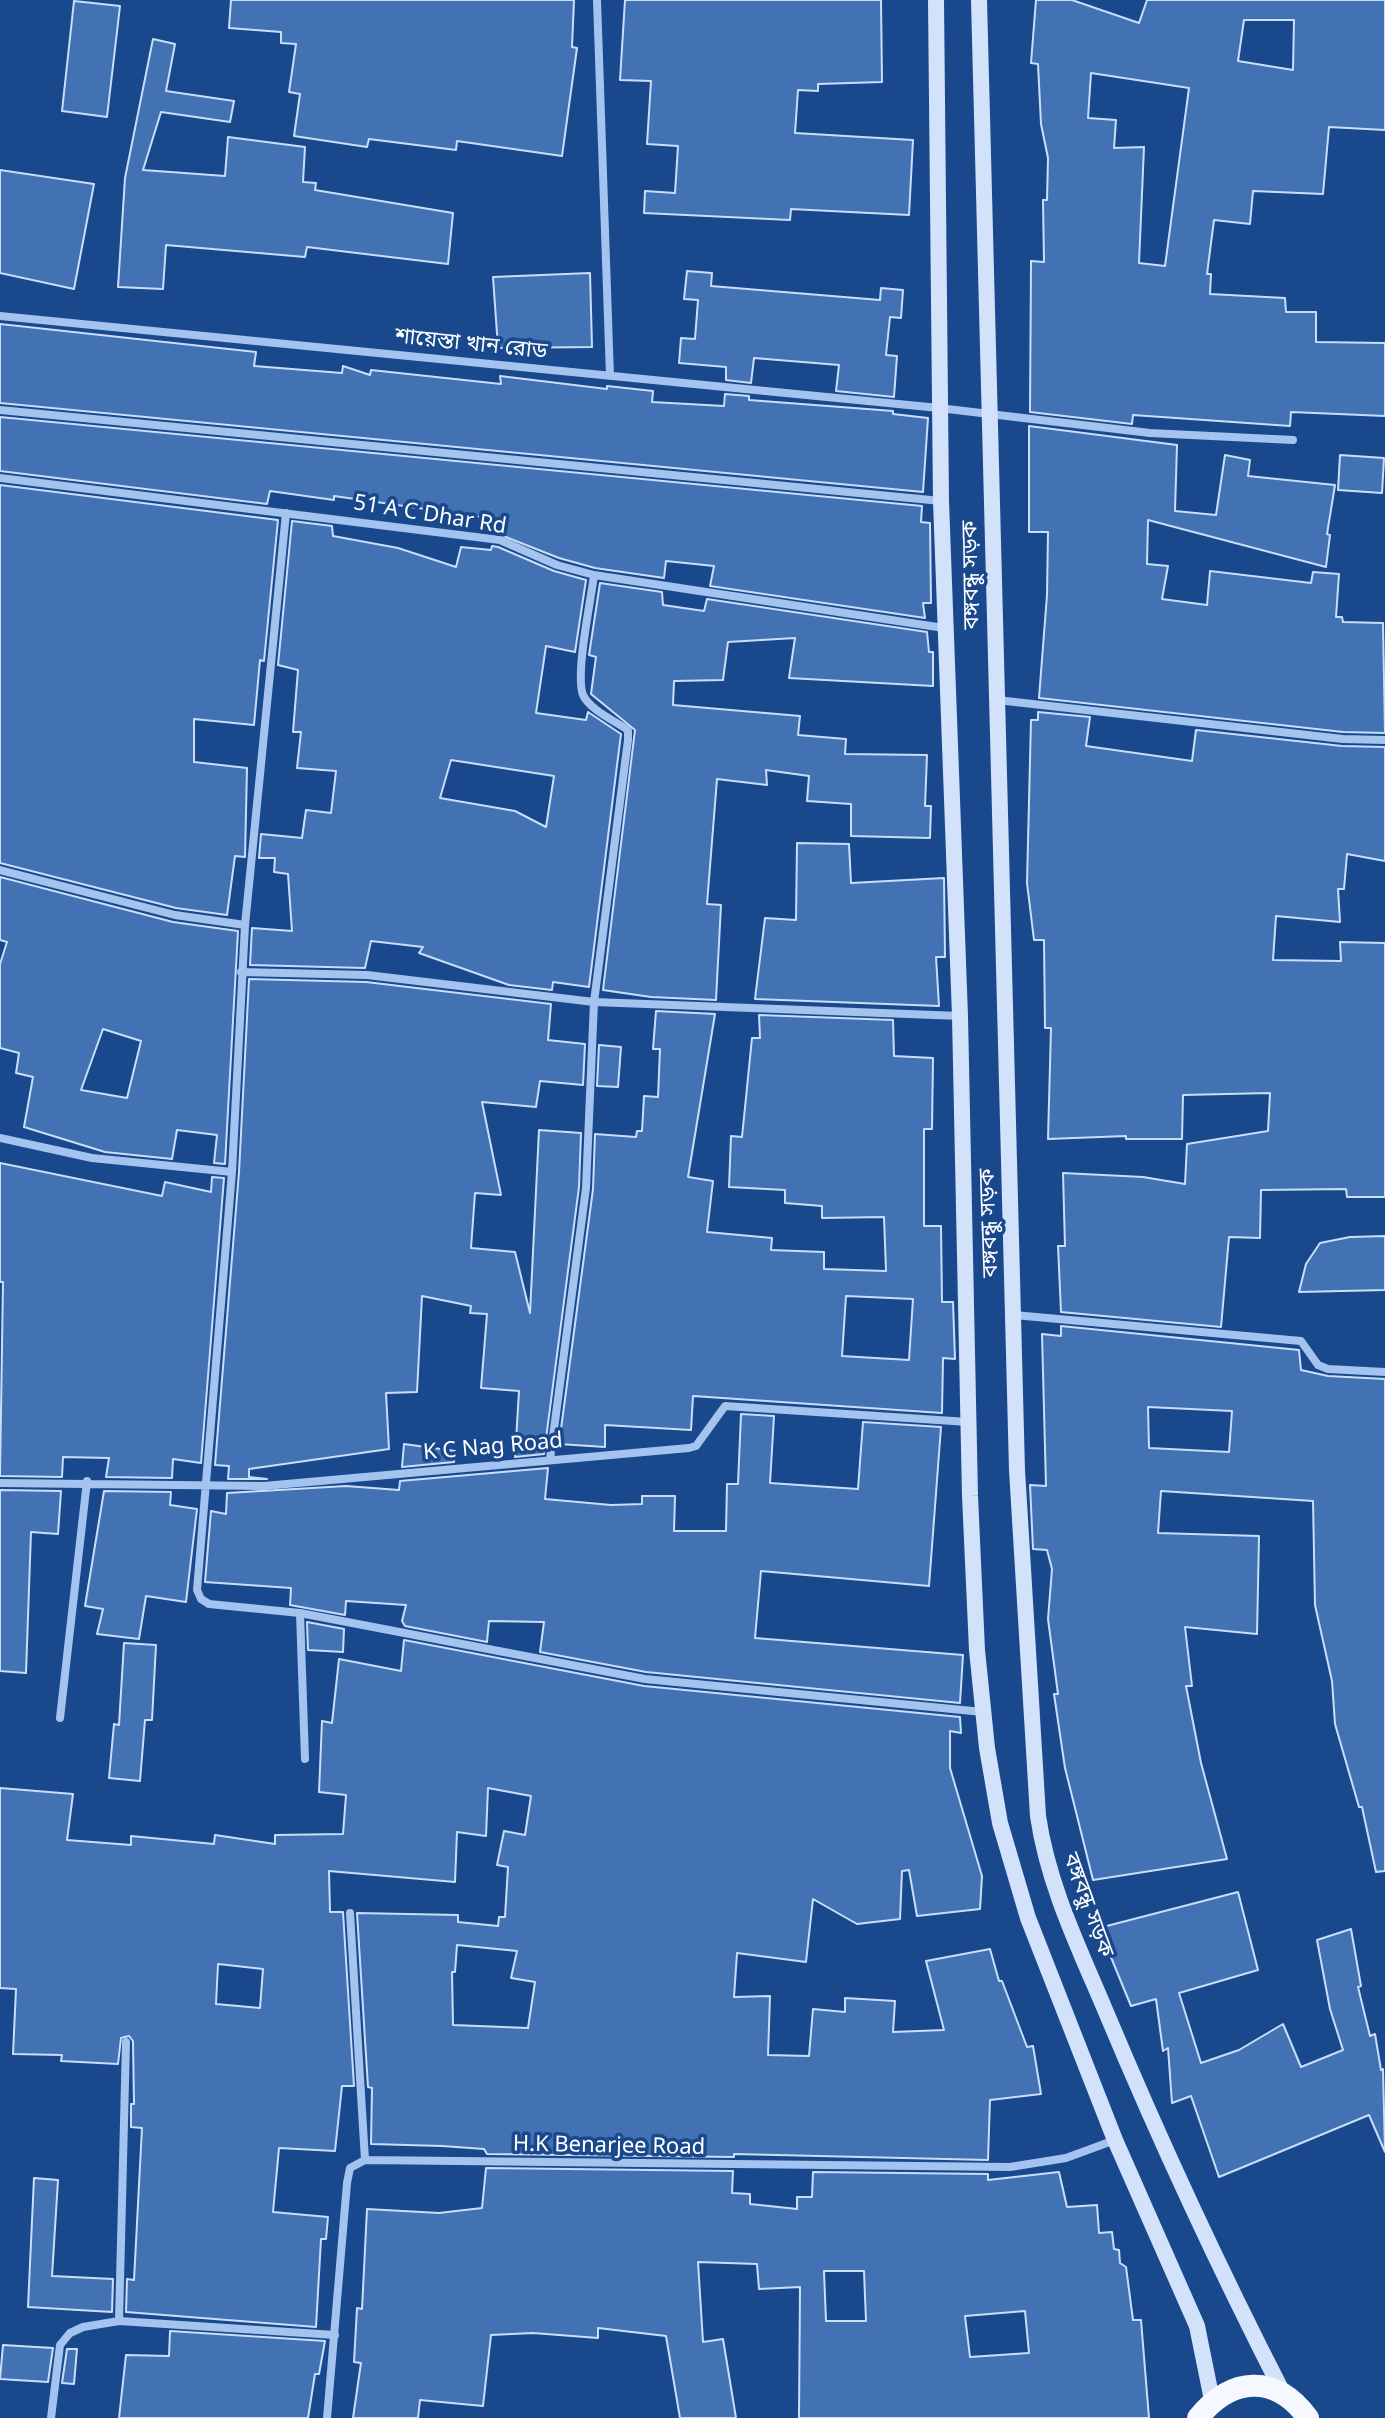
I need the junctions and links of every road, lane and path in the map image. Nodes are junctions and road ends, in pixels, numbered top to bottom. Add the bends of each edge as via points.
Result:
1 (597, 0) edge
2 (936, 0) edge
3 (979, 0) edge
4 (0, 316) edge
5 (610, 376) junction
6 (939, 408) junction
7 (0, 410) edge
8 (989, 414) junction
9 (1293, 440) dead end
10 (0, 478) edge
11 (941, 501) junction
12 (286, 513) junction
13 (594, 575) junction
14 (944, 628) junction
15 (997, 700) junction
16 (1385, 740) edge
17 (0, 870) edge
18 (245, 925) junction
19 (241, 972) junction
20 (594, 1002) junction
21 (960, 1016) junction
22 (0, 1138) edge
23 (232, 1172) junction
24 (1013, 1315) junction
25 (1385, 1372) edge
26 (968, 1422) junction
27 (550, 1459) junction
28 (87, 1481) junction
29 (0, 1483) edge
30 (208, 1483) junction
31 (300, 1613) junction
32 (983, 1712) junction
33 (60, 1718) dead end
34 (305, 1759) dead end
35 (350, 1913) dead end
36 (126, 2042) dead end
37 (1115, 2140) junction
38 (365, 2160) junction
39 (119, 2321) junction
40 (335, 2335) junction
41 (1283, 2393) junction
42 (1212, 2400) junction
43 (51, 2418) edge
44 (327, 2418) edge
45 (1198, 2418) edge
46 (1308, 2418) edge

1 - 5 street
2 - 6 main road, বঙ্গবন্ধু সড়ক
3 - 8 main road, বঙ্গবন্ধু সড়ক
4 - 5 street, শায়েস্তা খান রোড
5 - 6 street, শায়েস্তা খান রোড
6 - 8 street, শায়েস্তা খান রোড
6 - 11 main road, বঙ্গবন্ধু সড়ক
7 - 11 street
8 - 9 street, শায়েস্তা খান রোড via 1150,433
8 - 15 main road, বঙ্গবন্ধু সড়ক
10 - 12 street, 51 A C Dhar Rd
11 - 14 main road, বঙ্গবন্ধু সড়ক
12 - 13 street, 51 A C Dhar Rd via 500,540
12 - 18 street
13 - 14 street, 51 A C Dhar Rd
13 - 20 street via 583,694 628,730
14 - 21 main road, বঙ্গবন্ধু সড়ক
15 - 16 street
15 - 24 main road, বঙ্গবন্ধু সড়ক
17 - 18 street via 175,915
18 - 19 street
19 - 20 street via 367,975
19 - 23 street
20 - 21 street
20 - 27 street via 586,1188
21 - 26 main road, বঙ্গবন্ধু সড়ক
22 - 23 street via 92,1158
23 - 30 street
24 - 25 street via 1301,1341 1318,1365 1328,1369
24 - 41 main road, বঙ্গবন্ধু সড়ক via 1026,1669 1048,1870 1158,2137
26 - 27 street, K C Nag Road via 725,1406 696,1446
26 - 32 main road, বঙ্গবন্ধু সড়ক
27 - 30 street, K C Nag Road via 264,1486
28 - 29 street, K C Nag Road
28 - 30 street, K C Nag Road
28 - 33 street
30 - 31 street via 197,1590 201,1599
31 - 32 street via 645,1679
31 - 34 street
32 - 37 main road, বঙ্গবন্ধু সড়ক via 991,1780 1014,1875
35 - 38 street
36 - 39 street
37 - 38 street, H.K Benarjee Road via 1066,2158 1010,2167
37 - 42 main road, বঙ্গবন্ধু সড়ক via 1197,2326
38 - 40 street via 350,2168 347,2183
39 - 40 street
39 - 43 street via 70,2333 60,2345
40 - 44 street
41 - 42 highway via 1254,2385
41 - 46 highway
42 - 45 highway

